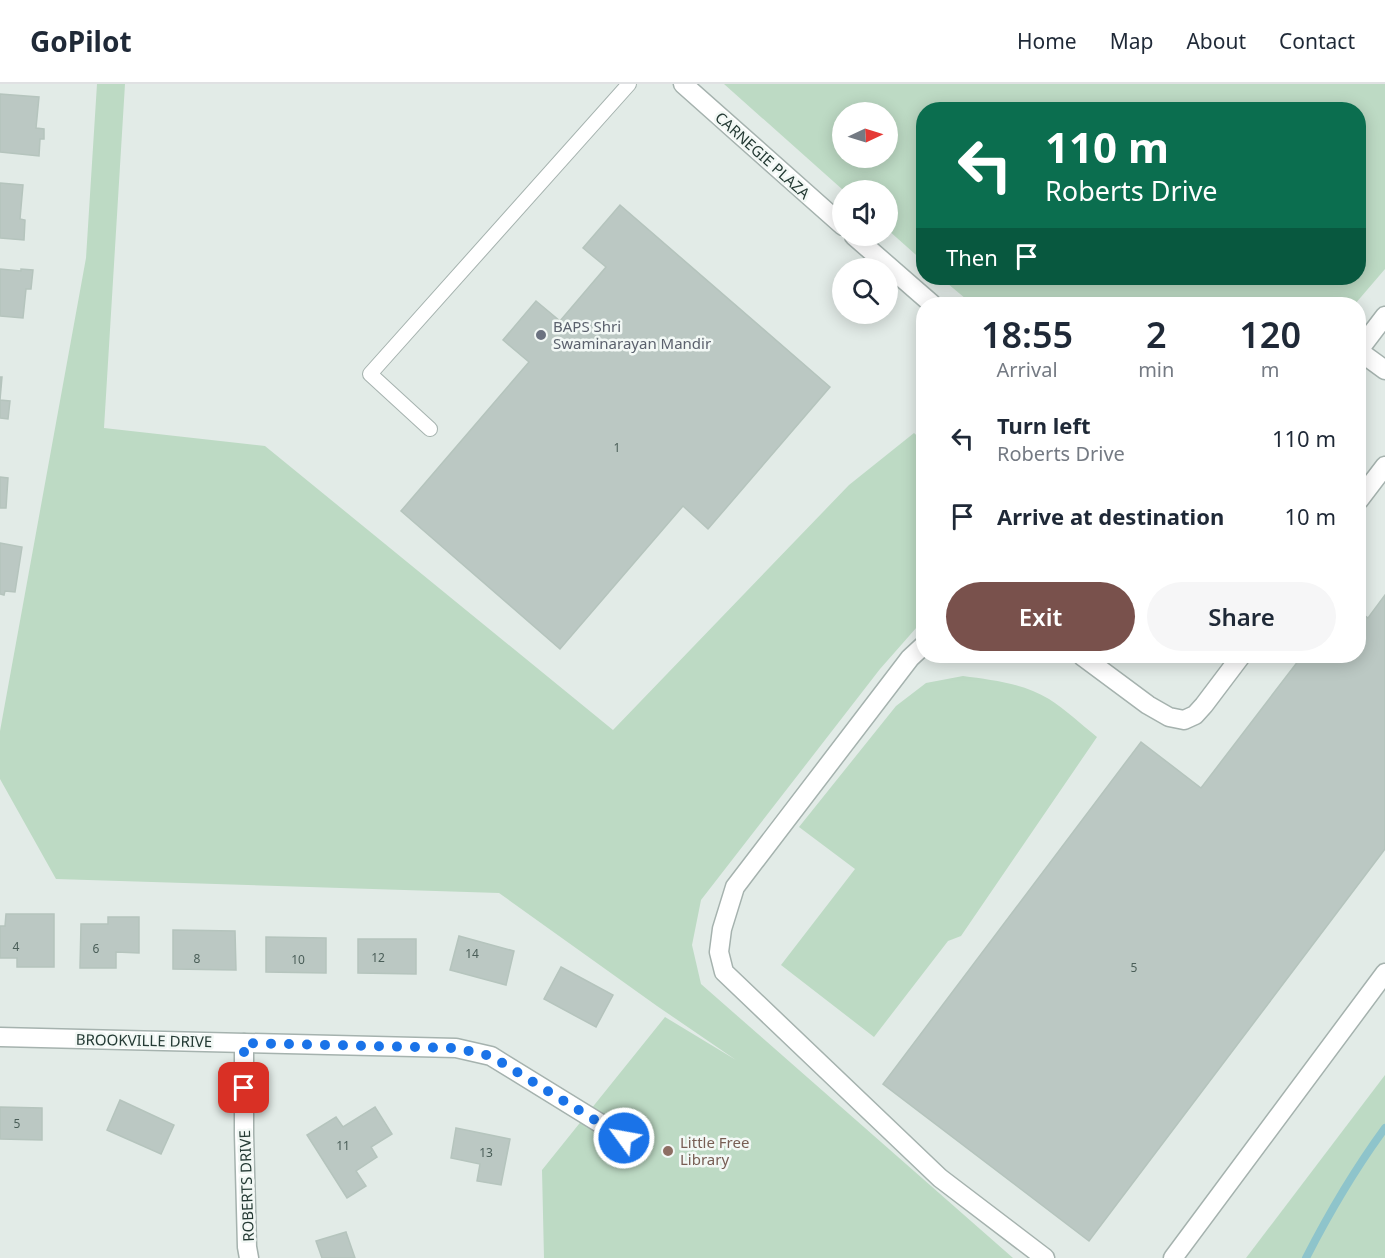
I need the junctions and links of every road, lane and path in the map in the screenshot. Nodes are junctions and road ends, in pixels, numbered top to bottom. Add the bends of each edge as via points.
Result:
1 (629, 84) edge
2 (683, 84) edge
3 (832, 216) edge
4 (865, 246) edge
5 (924, 297) edge
6 (1385, 316) edge
7 (1366, 341) edge
8 (1366, 355) edge
9 (1385, 370) edge
10 (429, 429) dead end
11 (1385, 466) edge
12 (1366, 491) edge
13 (916, 652) edge
14 (1091, 663) edge
15 (1236, 663) edge
16 (1385, 973) edge
17 (0, 1037) edge
18 (244, 1043) junction
19 (624, 1138) dead end
20 (249, 1258) edge
21 (1045, 1258) edge
22 (1173, 1258) edge

1 - 10 lane via 370,374
2 - 3 street, CARNEGIE PLAZA
4 - 5 street
6 - 7 street
8 - 9 street
11 - 12 street
13 - 21 street via 735,887 719,952 724,972 940,1178
14 - 15 street via 1148,705 1184,720 1195,715
16 - 22 street
17 - 18 street, BROOKVILLE DRIVE
18 - 19 street, BROOKVILLE DRIVE via 456,1048 491,1056
18 - 20 street, ROBERTS DRIVE

